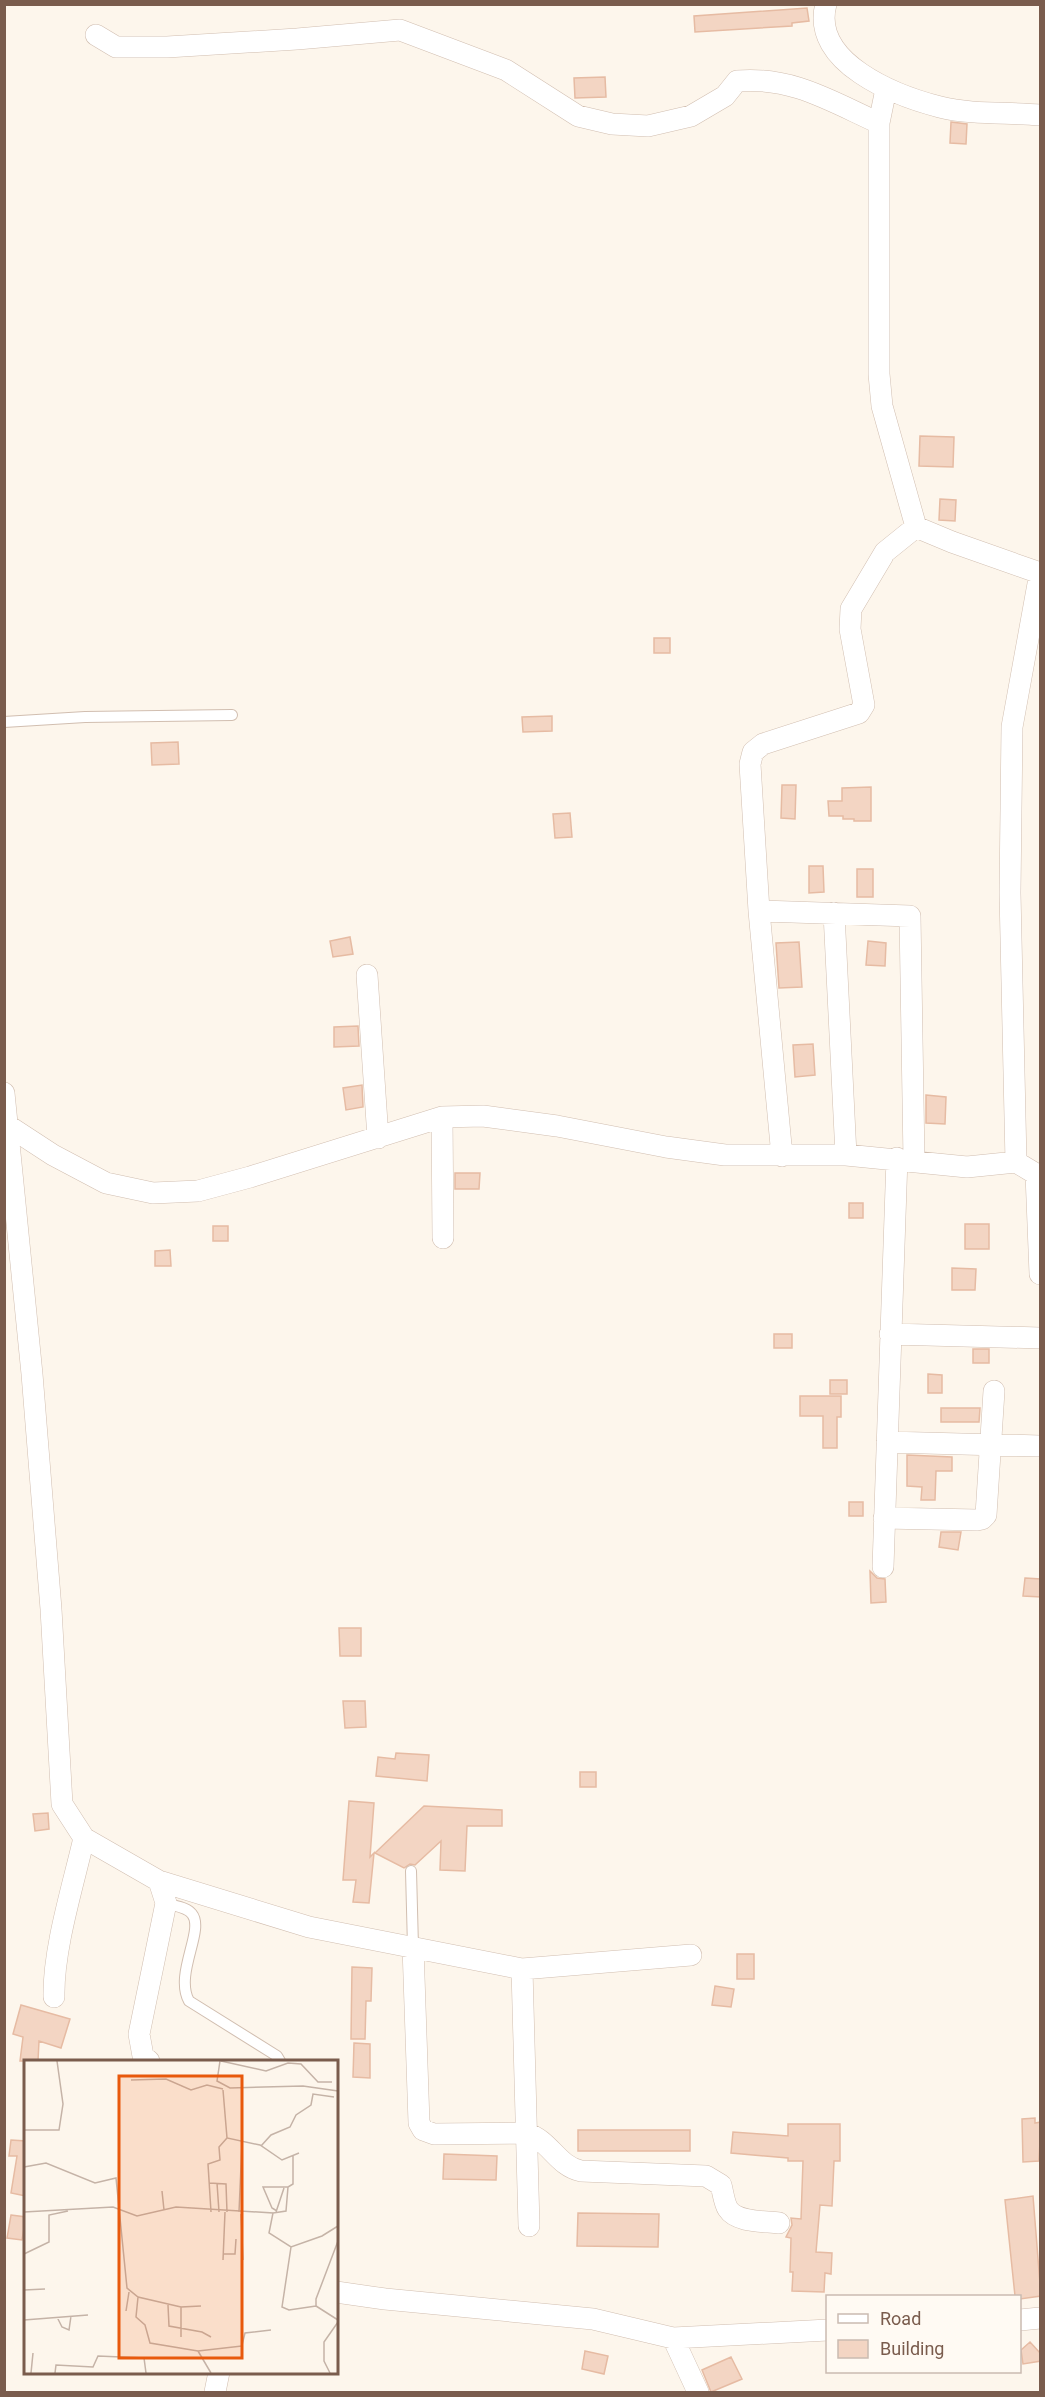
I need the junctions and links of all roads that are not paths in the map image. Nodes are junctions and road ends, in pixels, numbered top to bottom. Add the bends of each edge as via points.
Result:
1 (826, 4) edge
2 (96, 35) dead end
3 (886, 89) junction
4 (1041, 114) edge
5 (879, 123) junction
6 (916, 527) junction
7 (1040, 573) edge
8 (232, 715) dead end
9 (4, 722) edge
10 (759, 911) junction
11 (834, 913) junction
12 (367, 975) dead end
13 (4, 1093) edge
14 (442, 1117) junction
15 (6, 1123) edge
16 (378, 1138) junction
17 (846, 1155) junction
18 (782, 1156) junction
19 (905, 1159) junction
20 (1016, 1162) junction
21 (1039, 1174) edge
22 (444, 1238) dead end
23 (1041, 1274) edge
24 (890, 1334) junction
25 (1041, 1338) edge
26 (994, 1391) dead end
27 (887, 1442) junction
28 (991, 1445) junction
29 (1041, 1446) edge
30 (884, 1518) junction
31 (883, 1567) dead end
32 (84, 1838) junction
33 (411, 1871) dead end
34 (159, 1881) junction
35 (166, 1904) junction
36 (413, 1947) junction
37 (691, 1955) dead end
38 (522, 1969) junction
39 (54, 1997) dead end
40 (148, 2060) edge
41 (279, 2060) edge
42 (526, 2133) junction
43 (779, 2223) dead end
44 (529, 2226) dead end
45 (338, 2292) edge
46 (1041, 2318) edge
47 (1021, 2320) edge
48 (826, 2330) edge
49 (673, 2338) junction
50 (219, 2373) edge
51 (215, 2392) edge
52 (698, 2392) edge

1 - 3 street via 830,44 839,57
2 - 5 street via 116,47 166,47 400,30 506,70 578,116 612,124 648,126 692,116 725,96 737,81 749,80 788,84
3 - 4 street via 952,109
3 - 5 street
5 - 6 street via 879,374 882,406
6 - 7 street
6 - 10 street via 885,552 851,609 850,630 864,705 859,713 763,744 753,752 750,764
7 - 20 street via 1012,727 1010,893
8 - 9 lane
10 - 11 street
10 - 18 street
11 - 17 street
11 - 19 street via 910,916
12 - 16 street
13 - 15 street
14 - 16 street
14 - 18 street via 483,1116 724,1155
14 - 22 street
15 - 16 street via 106,1184 153,1193 198,1191
15 - 32 street via 34,1398 62,1804
17 - 18 street
17 - 19 street
19 - 20 street via 967,1167
19 - 24 street
20 - 21 street
21 - 23 street
24 - 25 street
24 - 27 street
26 - 28 street
27 - 28 street
27 - 30 street
28 - 29 street
28 - 30 street via 986,1515 982,1519
30 - 31 street
32 - 34 street
32 - 39 street via 57,1957
33 - 36 lane
34 - 35 street
34 - 36 street via 309,1928
35 - 40 street via 139,2034 143,2056
35 - 41 lane via 194,1915 196,1924 184,1978 189,2001
36 - 38 street
36 - 42 street via 419,2123 423,2130 434,2134
37 - 38 street
38 - 42 street
42 - 43 street via 538,2136 572,2169 706,2176 721,2185 728,2209 734,2214
42 - 44 street
45 - 49 street via 593,2319
46 - 47 street
48 - 49 street
49 - 52 street
50 - 51 street

